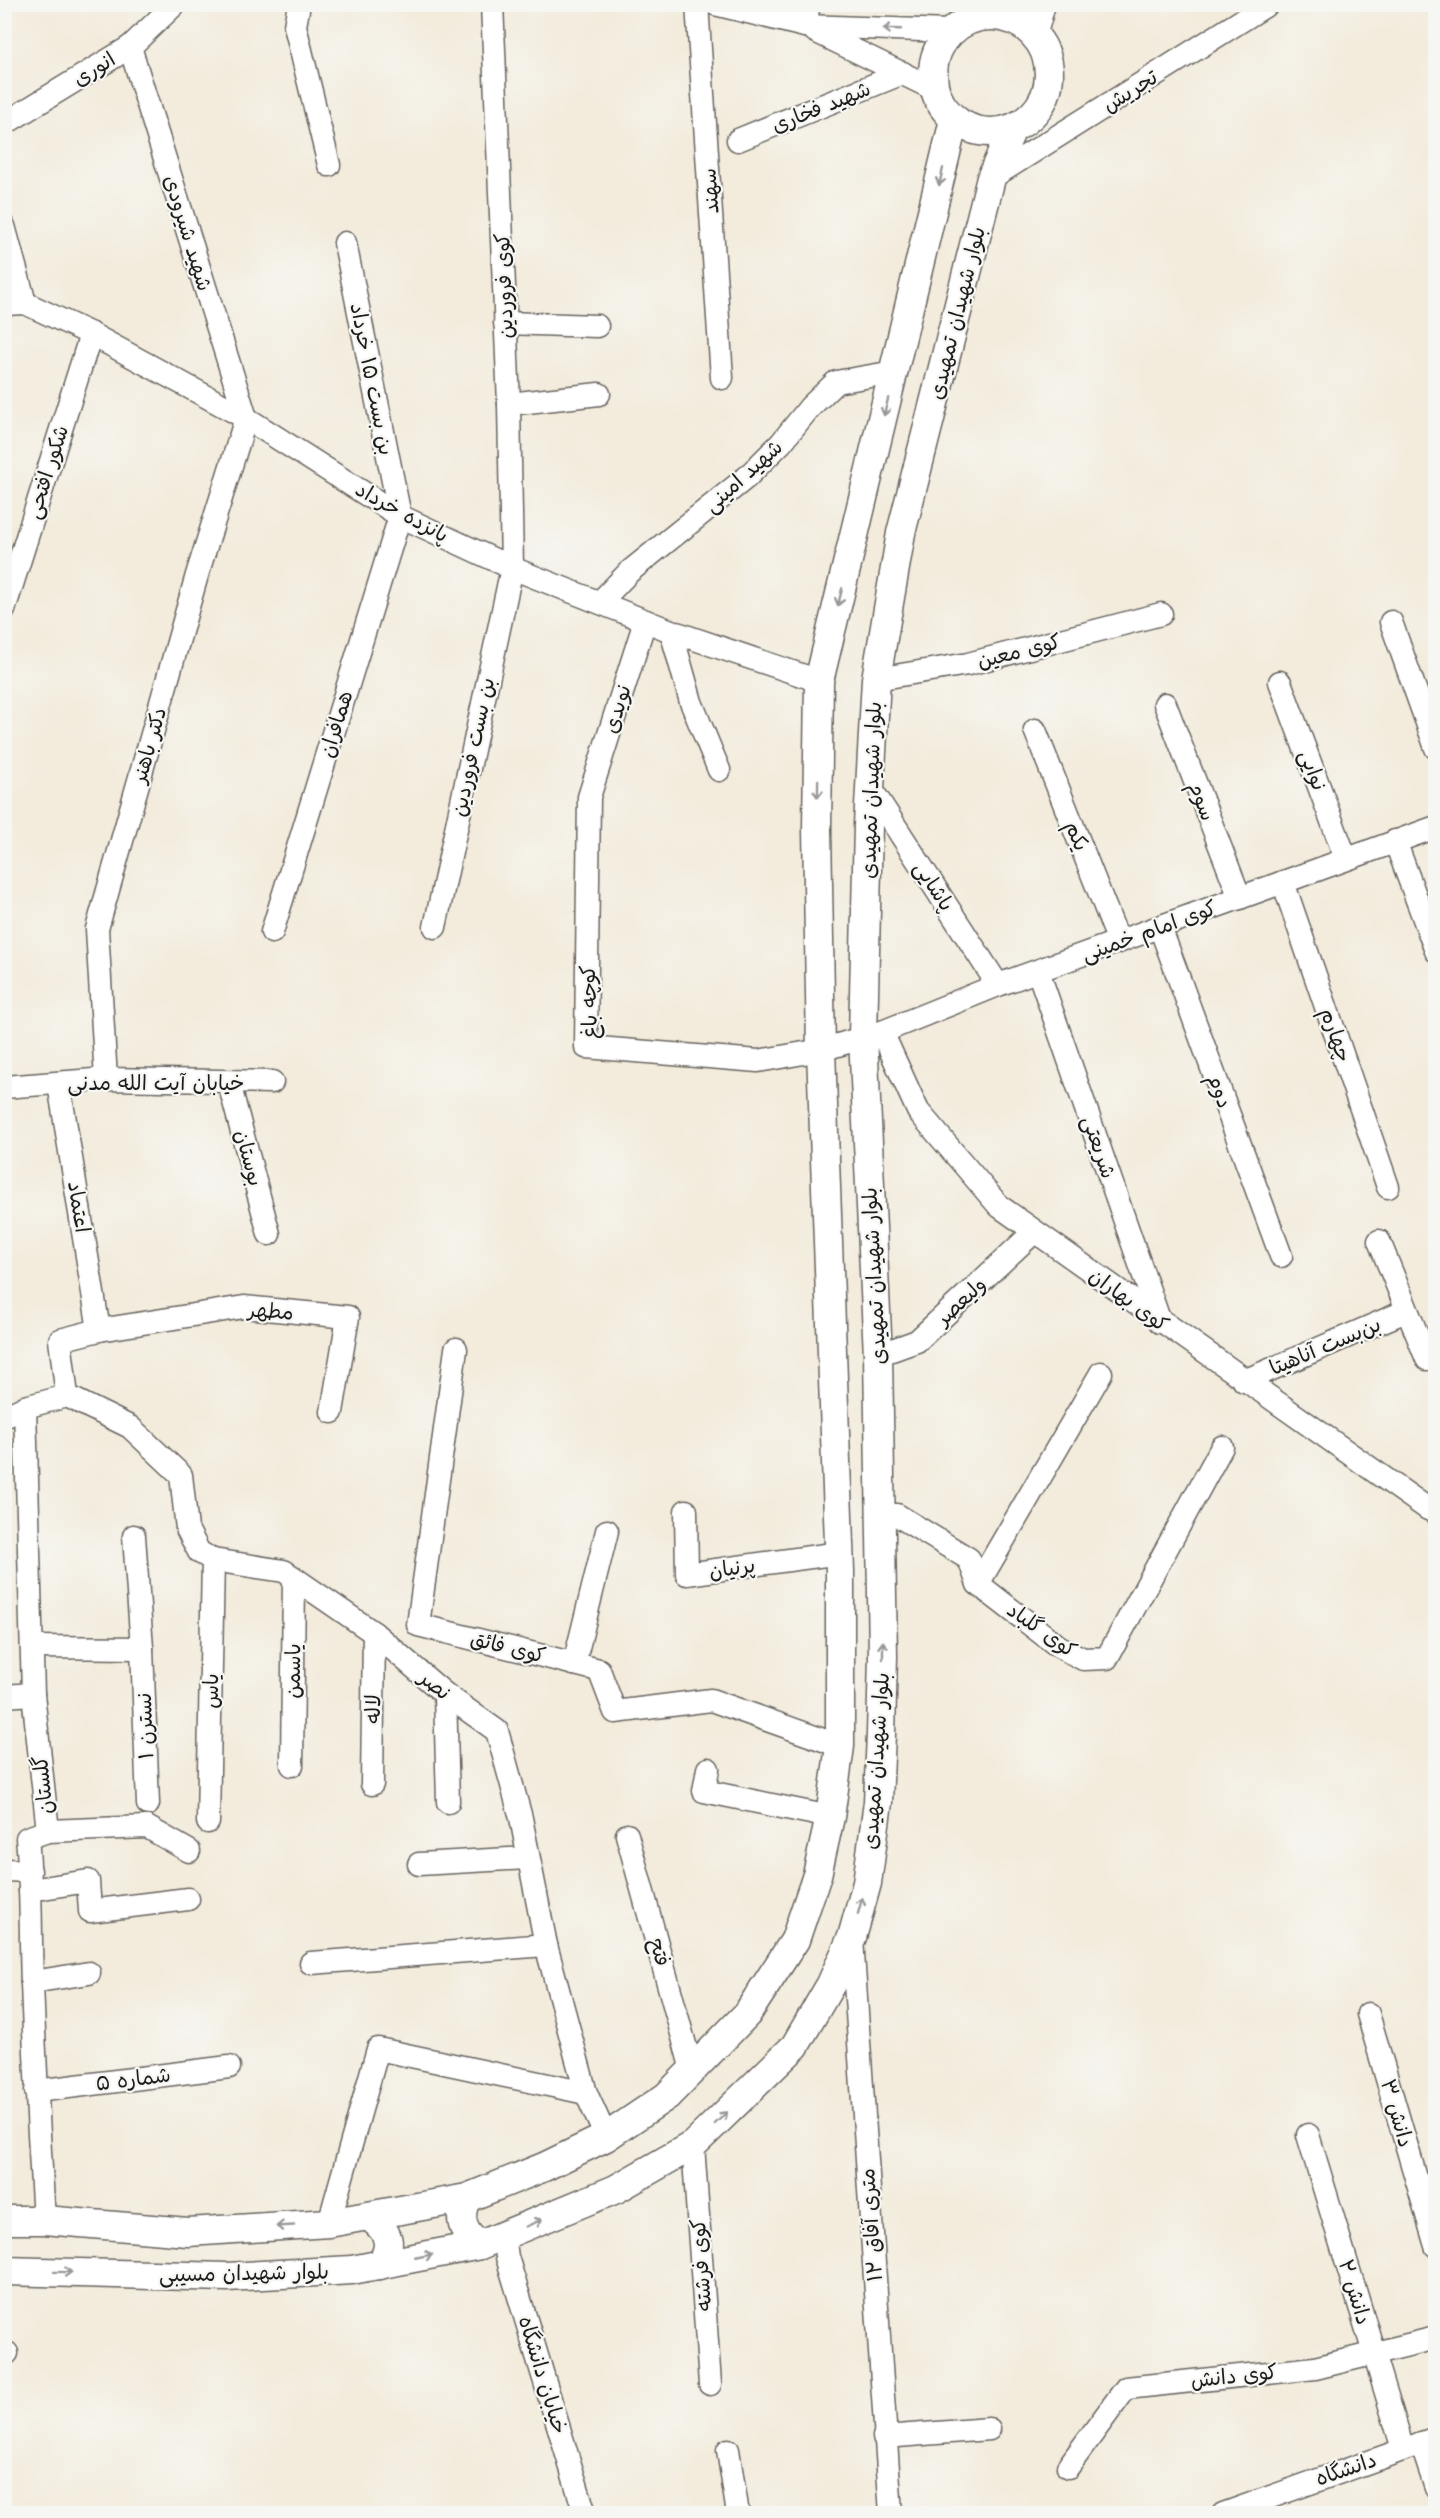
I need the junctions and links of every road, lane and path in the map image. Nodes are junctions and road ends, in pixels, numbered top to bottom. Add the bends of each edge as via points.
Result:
1 (175, 4) edge
2 (299, 4) edge
3 (492, 4) edge
4 (697, 4) edge
5 (715, 4) edge
6 (1041, 4) edge
7 (1268, 4) edge
8 (983, 10) edge
9 (807, 15) edge
10 (950, 31) junction
11 (1034, 33) junction
12 (130, 47) junction
13 (903, 74) junction
14 (934, 89) junction
15 (954, 120) junction
16 (4, 124) edge
17 (1012, 129) junction
18 (738, 140) dead end
19 (328, 165) dead end
20 (991, 178) junction
21 (4, 226) edge
22 (345, 243) dead end
23 (15, 303) edge
24 (505, 323) junction
25 (597, 326) dead end
26 (91, 334) junction
27 (894, 372) junction
28 (722, 378) dead end
29 (599, 394) dead end
30 (509, 404) junction
31 (246, 418) junction
32 (400, 516) junction
33 (512, 568) junction
34 (600, 602) junction
35 (4, 610) edge
36 (1161, 614) dead end
37 (645, 621) junction
38 (1391, 622) dead end
39 (671, 632) junction
40 (876, 679) junction
41 (819, 681) junction
42 (1280, 682) dead end
43 (1165, 704) dead end
44 (1035, 730) dead end
45 (1436, 748) edge
46 (719, 770) dead end
47 (870, 788) junction
48 (589, 797) joint
49 (1436, 827) edge
50 (1395, 841) junction
51 (1346, 859) junction
52 (1283, 882) junction
53 (1240, 898) junction
54 (435, 927) dead end
55 (1160, 927) junction
56 (272, 932) dead end
57 (1119, 942) junction
58 (1436, 951) edge
59 (1038, 971) junction
60 (998, 986) junction
61 (872, 1035) junction
62 (821, 1050) junction
63 (106, 1079) junction
64 (272, 1082) dead end
65 (229, 1083) junction
66 (59, 1084) junction
67 (4, 1087) edge
68 (1388, 1187) dead end
69 (1034, 1232) junction
70 (269, 1234) dead end
71 (1379, 1241) dead end
72 (1281, 1256) dead end
73 (1406, 1311) junction
74 (1160, 1322) junction
75 (99, 1330) junction
76 (456, 1349) dead end
77 (878, 1355) junction
78 (1427, 1359) dead end
79 (1101, 1373) dead end
80 (1244, 1381) junction
81 (67, 1396) junction
82 (25, 1407) junction
83 (332, 1412) dead end
84 (4, 1417) edge
85 (1222, 1447) dead end
86 (686, 1511) dead end
87 (1436, 1512) edge
88 (881, 1515) junction
89 (607, 1530) dead end
90 (134, 1536) dead end
91 (840, 1553) junction
92 (213, 1560) junction
93 (294, 1578) junction
94 (978, 1584) junction
95 (374, 1633) junction
96 (33, 1647) junction
97 (142, 1648) junction
98 (574, 1664) junction
99 (33, 1694) junction
100 (445, 1694) junction
101 (4, 1696) edge
102 (840, 1746) junction
103 (292, 1765) dead end
104 (708, 1769) dead end
105 (372, 1784) dead end
106 (447, 1802) dead end
107 (148, 1804) dead end
108 (830, 1817) junction
109 (208, 1822) dead end
110 (48, 1831) junction
111 (627, 1835) dead end
112 (189, 1851) dead end
113 (528, 1858) junction
114 (419, 1864) dead end
115 (4, 1870) edge
116 (30, 1880) junction
117 (188, 1899) dead end
118 (852, 1937) junction
119 (546, 1946) junction
120 (311, 1963) dead end
121 (89, 1973) dead end
122 (32, 1982) junction
123 (1368, 2014) dead end
124 (229, 2067) dead end
125 (692, 2070) junction
126 (36, 2091) junction
127 (586, 2093) junction
128 (1308, 2135) dead end
129 (606, 2137) junction
130 (693, 2145) junction
131 (467, 2198) junction
132 (370, 2217) junction
133 (4, 2220) edge
134 (44, 2220) junction
135 (330, 2223) junction
136 (492, 2240) junction
137 (1436, 2246) edge
138 (380, 2265) junction
139 (4, 2271) edge
140 (1436, 2338) edge
141 (1372, 2352) junction
142 (710, 2384) dead end
143 (989, 2428) dead end
144 (884, 2437) junction
145 (1420, 2444) edge
146 (728, 2450) dead end
147 (1068, 2467) dead end
148 (1436, 2488) edge
149 (1277, 2504) edge
150 (585, 2514) edge
151 (738, 2514) edge
152 (891, 2514) edge
153 (1223, 2514) edge

1 - 12 street, انوری
2 - 19 street via 295,26
3 - 24 street, کوی فروردین
4 - 28 street, سهند
5 - 9 street
6 - 11 main road
7 - 20 street, تجریش
8 - 10 main road
8 - 11 main road via 1015,20
10 -> 9 street
9 - 13 street
10 - 14 main road via 936,54 932,71
11 - 17 main road via 1047,58 1048,87 1035,112
12 - 16 street, انوری
12 - 31 street, شهید شیرودی
13 - 14 street
13 - 18 street, شهید فخاری
14 - 15 main road
15 - 17 main road via 982,132
15 -> 27 main road, بلوار شهیدان تمهیدی
17 - 20 main road, بلوار شهیدان تمهیدی
20 - 40 main road, بلوار شهیدان تمهیدی via 901,533
21 - 23 street
22 - 32 street, بن بست ۱۵ خرداد
23 - 26 street, پانزده خرداد
24 - 25 street
24 - 30 street, کوی فروردین
26 - 31 street, پانزده خرداد
26 - 35 street, شکور افتحی
27 - 34 street, شهید امینی via 836,382 747,477 629,572
27 -> 41 main road, بلوار شهیدان تمهیدی
29 - 30 street
30 - 33 street, کوی فروردین
31 - 32 street, پانزده خرداد
31 - 63 street, دکتر باهنر via 96,929
32 - 33 street, پانزده خرداد
32 - 56 street, همافران
33 - 34 street, پانزده خرداد
33 - 54 street, بن بست فروردین
34 - 37 street, پانزده خرداد
36 - 40 street, کوی معین via 968,664
37 - 39 street, پانزده خرداد
37 - 48 street, نویدی
38 - 45 street
39 - 41 street, پانزده خرداد
39 - 46 street via 691,702
40 - 47 main road, بلوار شهیدان تمهیدی
41 -> 62 main road, بلوار شهیدان تمهیدی
42 - 51 street, نوایی
43 - 53 street, سوم
44 - 57 street, یکم
47 - 60 street, پاشایی
47 - 61 main road, بلوار شهیدان تمهیدی
48 - 62 street, کوچه باغ via 586,1047 758,1061
49 - 50 street, کوی امام خمینی
50 - 51 street, کوی امام خمینی
50 - 58 street
51 - 52 street, کوی امام خمینی
52 - 53 street, کوی امام خمینی
52 - 68 street, چهارم
53 - 55 street, کوی امام خمینی
55 - 57 street, کوی امام خمینی
55 - 72 street, دوم
57 - 59 street, کوی امام خمینی
59 - 60 street, کوی امام خمینی
59 - 74 street, شریعتی
60 - 61 street, کوی امام خمینی
61 - 62 street, کوی امام خمینی
61 - 69 street, کوی بهاران via 918,1111 999,1206
61 - 77 main road, بلوار شهیدان تمهیدی
62 - 91 main road, بلوار شهیدان تمهیدی
63 - 65 street, خیابان آیت الله مدنی
63 - 66 street, خیابان آیت الله مدنی
64 - 65 street, خیابان آیت الله مدنی
65 - 70 street, بوستان
66 - 67 street, خیابان آیت الله مدنی
66 - 75 street, اعتماد
69 - 74 street, کوی بهاران
69 - 77 street, ولیعصر via 917,1341
71 - 73 street
73 - 78 street
73 - 80 street, بن‌بست آناهیتا
74 - 80 street, کوی بهاران
75 - 81 street via 60,1340
75 - 83 street, مطهر via 244,1307 348,1317
76 - 98 street, کوی فائق via 418,1625
77 - 88 main road, بلوار شهیدان تمهیدی
79 - 94 street
80 - 87 street, کوی بهاران
81 - 82 street
81 - 92 street via 130,1427 181,1475 187,1529 199,1552
82 - 84 street
82 - 96 street, گلستان
85 - 94 street, کوی گلباد via 1107,1658 1083,1659 1058,1646
86 - 91 street, پرنیان via 687,1574
88 - 94 street, کوی گلباد via 897,1515 969,1559
118 -> 88 main road, بلوار شهیدان تمهیدی via 867,1883 878,1802 883,1656
89 - 98 street
90 - 97 street, نسترن ۱
91 - 102 main road, بلوار شهیدان تمهیدی
92 - 93 street, نصر via 284,1571
92 - 109 street, یاس
93 - 95 street, نصر
93 - 103 street, یاسمن
95 - 100 street, نصر
95 - 105 street, لاله
96 - 97 street
96 - 99 street, گلستان
97 - 107 street, نسترن ۱
98 - 102 street, کوی فائق via 598,1670 615,1712 711,1700
99 - 101 street
99 - 110 street, گلستان
100 - 106 street
100 - 113 street, نصر via 497,1731
102 - 108 main road, بلوار شهیدان تمهیدی
104 - 108 street via 704,1791
108 - 125 main road, بلوار شهیدان تمهیدی via 817,1875 795,1940 747,2014
110 - 112 street via 147,1827
110 - 116 street, گلستان via 27,1838
111 - 125 street, فتح
113 - 114 street
113 - 119 street, نصر
115 - 116 street
116 - 117 street via 88,1881 90,1911
116 - 122 street, گلستان
130 -> 118 main road, بلوار شهیدان تمهیدی via 795,2046 831,1984
118 - 144 street, ۱۲ متری آفاق
119 - 120 street
119 - 127 street, نصر
121 - 122 street
122 - 126 street, گلستان
123 - 137 street, دانش ۳
124 - 126 street, شماره ۵
125 - 129 main road, بلوار شهیدان تمهیدی via 667,2096
126 - 134 street, گلستان
127 - 129 street, نصر
127 - 135 street via 378,2049
128 - 141 street, دانش ۲
129 - 131 main road, بلوار شهیدان تمهیدی
136 -> 130 main road, بلوار شهیدان تمهیدی via 616,2189
130 - 142 street, کوی فرشته
131 - 132 main road, بلوار شهیدان مسیبی
131 - 136 main road via 462,2206 466,2233
132 - 135 main road, بلوار شهیدان مسیبی
132 - 138 main road via 382,2226 387,2238 388,2252
133 - 134 main road, بلوار شهیدان مسیبی
135 -> 134 main road, بلوار شهیدان مسیبی via 188,2232
138 -> 136 main road, بلوار شهیدان مسیبی
136 - 150 street, خیابان دانشگاه via 507,2257
139 -> 138 main road, بلوار شهیدان مسیبی via 227,2277
140 - 141 street, کوی دانش
141 - 145 street, دانش ۲
141 - 147 street, کوی دانش via 1315,2368 1126,2388
143 - 144 street
144 - 152 street, ۱۲ متری آفاق
145 - 148 street, دانش ۲
145 - 149 street, دانشگاه
146 - 151 street
149 - 153 street, دانشگاه

